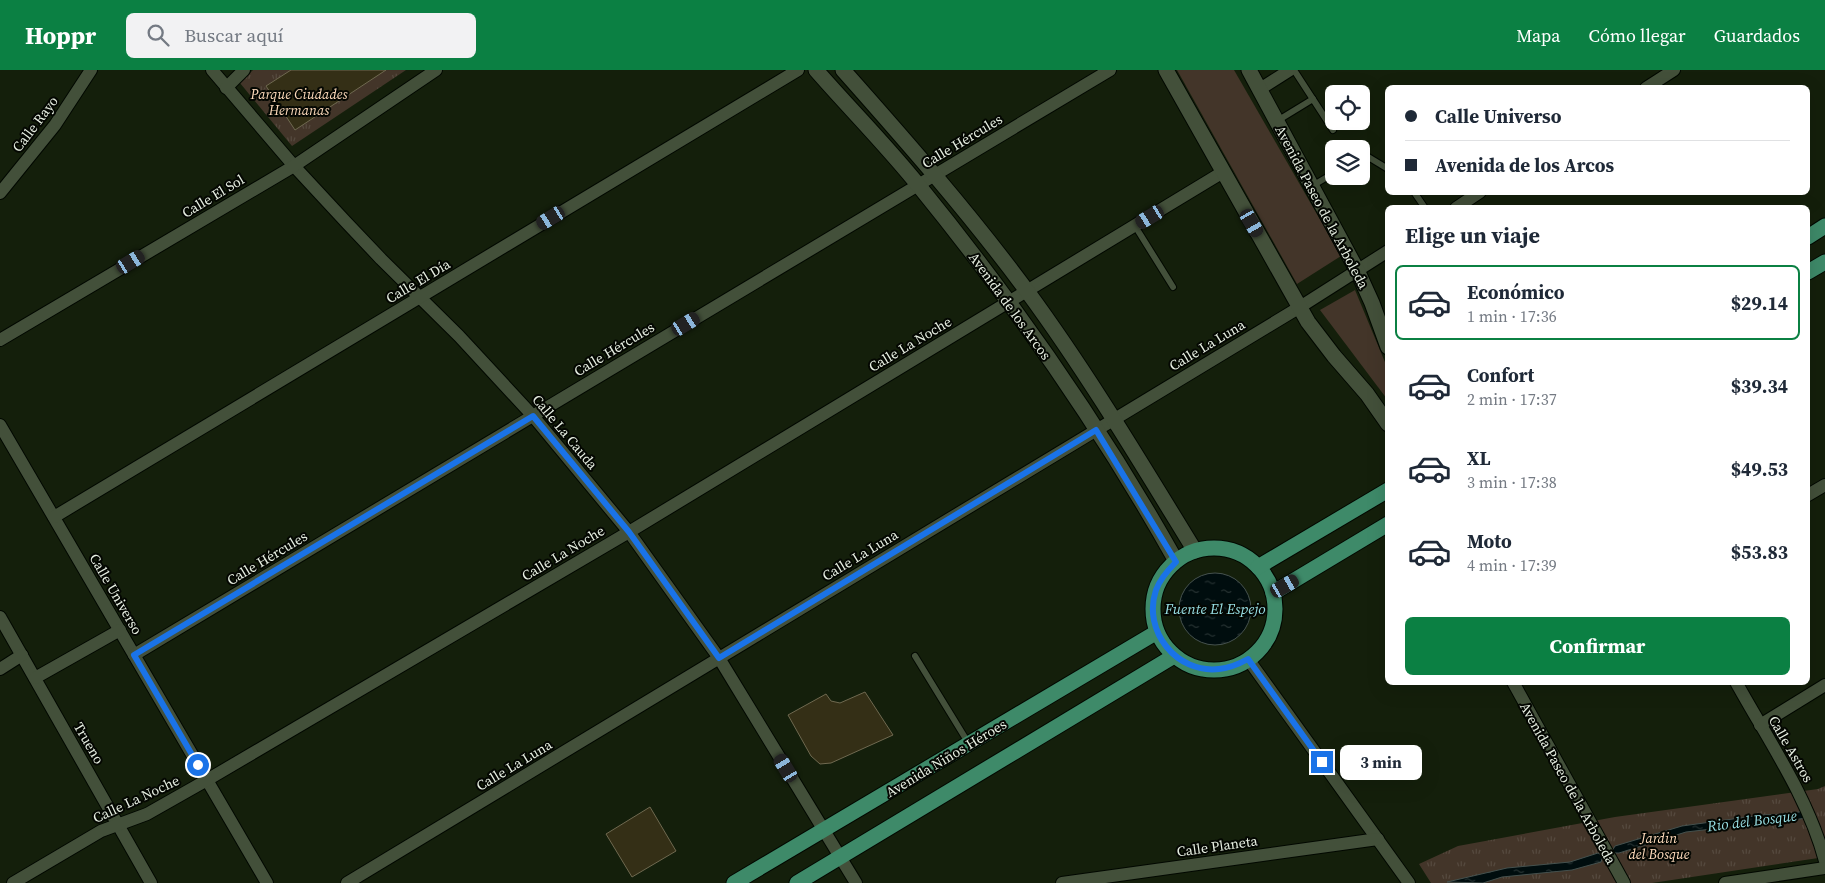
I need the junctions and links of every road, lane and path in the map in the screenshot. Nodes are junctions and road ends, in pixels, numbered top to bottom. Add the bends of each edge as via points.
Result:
1 (91, 70) edge
2 (212, 70) edge
3 (244, 70) edge
4 (436, 70) edge
5 (798, 70) edge
6 (816, 70) edge
7 (843, 70) edge
8 (1110, 70) edge
9 (1166, 70) edge
10 (1249, 70) edge
11 (1290, 70) edge
12 (1294, 70) edge
13 (1674, 70) edge
14 (1651, 85) edge
15 (226, 88) junction
16 (1260, 89) junction
17 (1313, 99) junction
18 (1325, 119) edge
19 (1277, 121) junction
20 (1370, 158) edge
21 (294, 166) junction
22 (1385, 167) edge
23 (1224, 172) junction
24 (935, 174) junction
25 (1325, 177) edge
26 (918, 185) junction
27 (1311, 186) junction
28 (0, 193) edge
29 (1476, 195) edge
30 (1460, 205) edge
31 (1135, 226) junction
32 (1825, 226) edge
33 (1810, 236) edge
34 (1385, 253) edge
35 (1825, 262) edge
36 (1357, 270) junction
37 (1810, 271) edge
38 (1173, 287) dead end
39 (1027, 291) junction
40 (420, 298) junction
41 (1010, 302) junction
42 (1300, 307) junction
43 (1385, 339) edge
44 (0, 340) edge
45 (533, 416) junction
46 (1114, 419) junction
47 (1385, 420) edge
48 (0, 425) edge
49 (1096, 430) junction
50 (1825, 485) edge
51 (1385, 492) edge
52 (1810, 494) edge
53 (54, 517) junction
54 (1385, 526) edge
55 (629, 532) junction
56 (1195, 551) junction
57 (1176, 562) junction
58 (1258, 567) junction
59 (1273, 593) junction
60 (0, 617) edge
61 (120, 630) junction
62 (1157, 632) junction
63 (22, 655) junction
64 (134, 655) junction
65 (915, 656) dead end
66 (1174, 656) junction
67 (719, 658) junction
68 (1248, 659) junction
69 (0, 669) edge
70 (35, 678) junction
71 (1515, 685) edge
72 (1738, 685) edge
73 (1825, 685) edge
74 (1760, 724) junction
75 (970, 744) junction
76 (207, 780) junction
77 (118, 825) junction
78 (824, 830) junction
79 (1378, 839) junction
80 (839, 857) junction
81 (1825, 861) edge
82 (1825, 868) edge
83 (13, 883) edge
84 (151, 883) edge
85 (267, 883) edge
86 (347, 883) edge
87 (734, 883) edge
88 (797, 883) edge
89 (856, 883) edge
90 (1062, 883) edge
91 (1409, 883) edge
92 (1624, 883) edge
93 (1725, 883) edge

1 - 28 street, Calle Rayo via 56,125
2 - 15 street, Calle La Cauda
3 - 15 street
4 - 21 street, Calle El Sol
5 - 40 street, Calle El Día
6 - 26 street, Avenida de los Arcos
7 - 24 street, Avenida de los Arcos
8 - 24 street, Calle Hércules
9 - 23 street
10 - 16 street, Avenida Paseo de la Arboleda
11 - 16 street
12 - 17 lane
13 - 14 street
15 - 21 street, Calle La Cauda
16 - 19 street, Avenida Paseo de la Arboleda
17 - 18 lane
17 - 19 lane
19 - 27 street, Avenida Paseo de la Arboleda
20 - 22 lane
21 - 40 street, Calle La Cauda
21 - 44 street, Calle El Sol
23 - 31 street, Calle La Noche
23 - 42 street
24 - 26 street, Calle Hércules
24 - 39 street, Avenida de los Arcos
25 - 27 lane
26 - 41 street, Avenida de los Arcos
26 - 45 street, Calle Hércules
27 - 36 street, Avenida Paseo de la Arboleda
29 - 30 street
31 - 38 lane
31 - 39 street, Calle La Noche
32 - 33 main road
34 - 36 street, Calle La Luna
35 - 37 main road
36 - 42 street, Calle La Luna
36 - 43 street, Avenida Paseo de la Arboleda
39 - 41 street, Calle La Noche
39 - 46 street, Avenida de los Arcos
40 - 45 street, Calle La Cauda
40 - 53 street, Calle El Día
41 - 49 street, Avenida de los Arcos
41 - 55 street, Calle La Noche
42 - 46 street, Calle La Luna
42 - 47 street via 1320,339 1368,394
45 - 55 street, Calle La Cauda
45 - 64 street, Calle Hércules
46 - 49 street, Calle La Luna
46 - 56 street, Avenida de los Arcos
48 - 53 street, Calle Universo
49 - 57 street, Avenida de los Arcos
49 - 67 street, Calle La Luna
50 - 52 street
51 - 58 main road
53 - 61 street, Calle Universo
54 - 59 main road
55 - 67 street, Calle La Cauda
55 - 76 street, Calle La Noche
56 - 57 main road
56 - 58 main road via 1215,548 1236,552
57 - 62 main road via 1164,574 1156,590 1153,608
58 - 59 main road
59 - 68 main road via 1274,618 1269,634 1261,648
60 - 63 street, Trueno
61 - 64 street, Calle Universo
61 - 70 street
62 - 66 main road
62 - 75 main road, Avenida Niños Héroes
63 - 69 street
63 - 70 street, Trueno
64 - 76 street, Calle Universo
65 - 75 lane
66 - 68 main road via 1188,664 1211,669 1234,666
66 - 80 main road
67 - 78 street, Calle La Cauda
67 - 86 street, Calle La Luna
68 - 79 street
70 - 77 street, Trueno
71 - 92 street, Avenida Paseo de la Arboleda
72 - 74 street, Calle Astros
73 - 74 street
74 - 81 street, Calle Astros via 1805,805
75 - 78 main road, Avenida Niños Héroes
76 - 77 street, Calle La Noche via 154,810
76 - 85 street, Calle Universo
77 - 83 street, Calle La Noche
77 - 84 street, Trueno
78 - 80 street, Calle La Cauda
78 - 87 main road, Avenida Niños Héroes
79 - 90 street, Calle Planeta
79 - 91 street
80 - 88 main road
80 - 89 street
82 - 93 street

